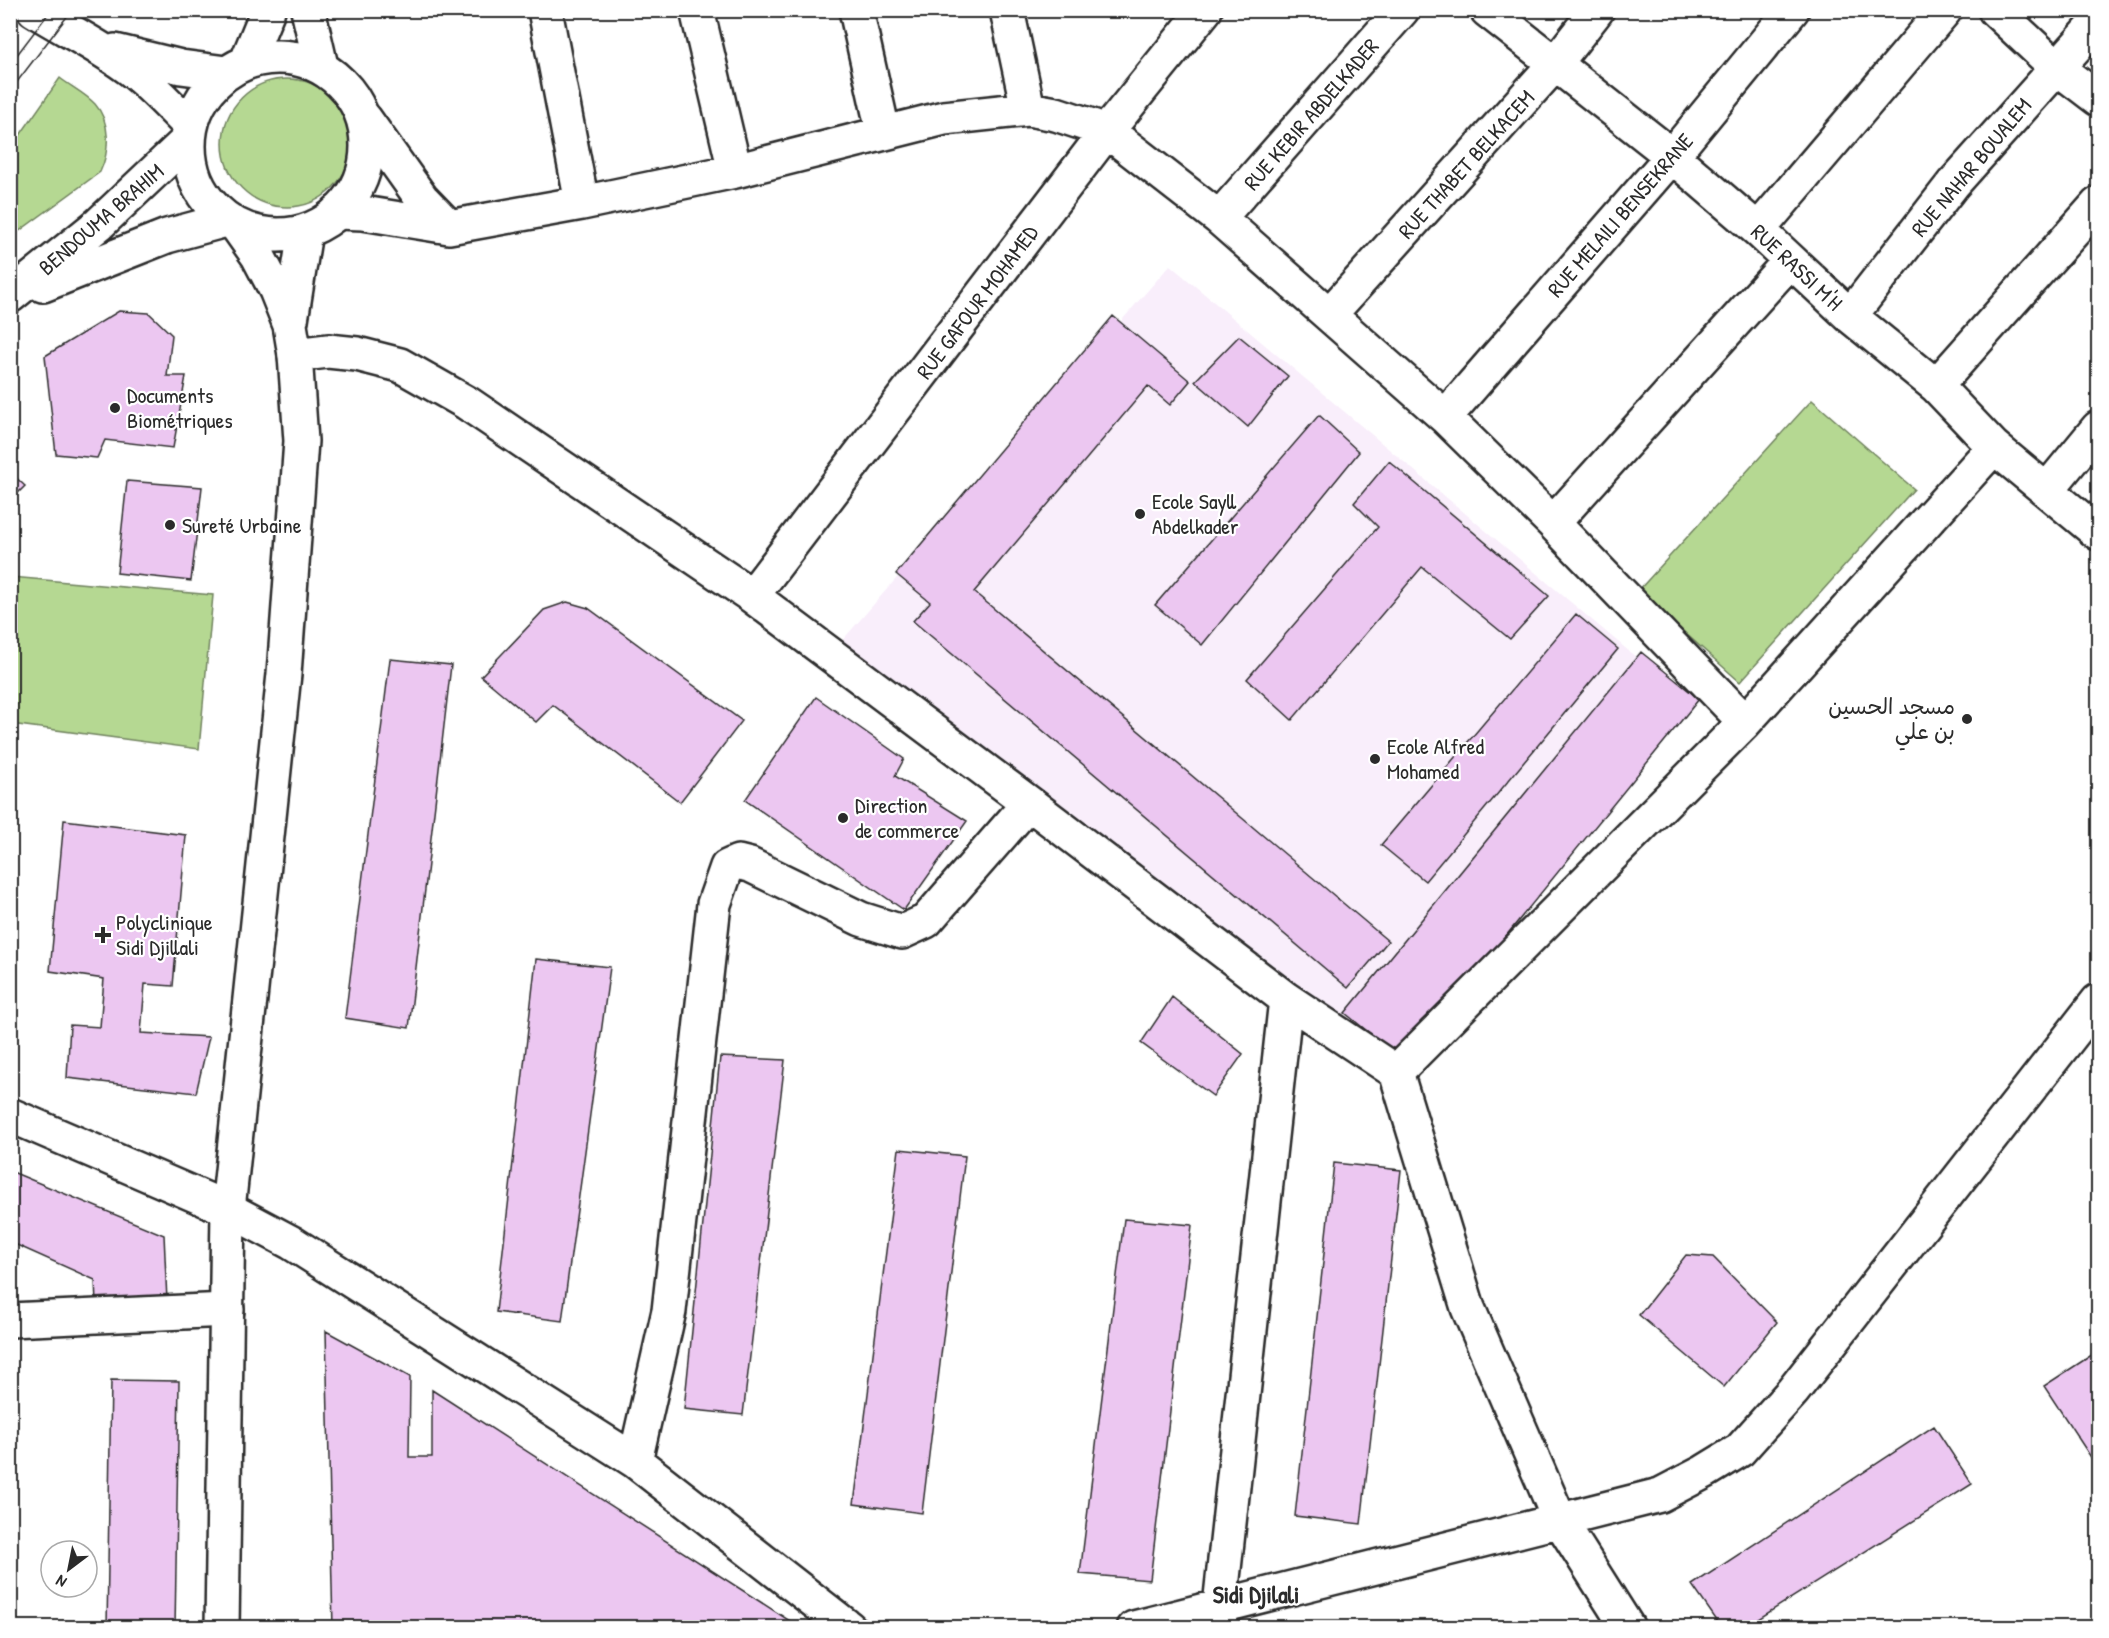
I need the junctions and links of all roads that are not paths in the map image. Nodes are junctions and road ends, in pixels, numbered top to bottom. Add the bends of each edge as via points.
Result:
1 (34, 10) edge
2 (268, 10) edge
3 (308, 10) edge
4 (545, 10) edge
5 (697, 10) edge
6 (856, 10) edge
7 (1007, 10) edge
8 (1205, 10) edge
9 (1402, 10) edge
10 (1487, 10) edge
11 (1597, 10) edge
12 (1792, 10) edge
13 (1945, 10) edge
14 (1995, 10) edge
15 (2098, 22) edge
16 (94, 44) junction
17 (1554, 65) junction
18 (321, 66) junction
19 (237, 67) junction
20 (2056, 67) junction
21 (2098, 99) edge
22 (1028, 109) junction
23 (364, 119) junction
24 (883, 131) junction
25 (1107, 132) junction
26 (190, 133) junction
27 (1672, 156) junction
28 (735, 171) junction
29 (582, 203) junction
30 (2098, 204) edge
31 (337, 212) junction
32 (1219, 218) junction
33 (231, 223) junction
34 (449, 227) junction
35 (1758, 230) junction
36 (305, 232) junction
37 (1789, 262) junction
38 (10, 298) edge
39 (1330, 314) junction
40 (1850, 316) junction
41 (293, 340) junction
42 (1936, 386) junction
43 (1446, 417) junction
44 (2098, 428) edge
45 (1994, 447) junction
46 (2046, 490) junction
47 (1553, 523) junction
48 (2098, 533) edge
49 (752, 596) junction
50 (1745, 722) junction
51 (1029, 803) junction
52 (1286, 999) junction
53 (2098, 1001) edge
54 (1396, 1072) junction
55 (10, 1115) edge
56 (228, 1209) junction
57 (227, 1310) junction
58 (10, 1320) edge
59 (635, 1461) junction
60 (1559, 1519) junction
61 (1221, 1617) edge
62 (222, 1628) edge
63 (849, 1628) edge
64 (1134, 1628) edge
65 (1628, 1628) edge

1 - 16 street
2 - 19 street
3 - 18 street
4 - 29 street
5 - 28 street
6 - 24 street
7 - 22 street
8 - 25 street, RUE GAFOUR MOHAMED
9 - 32 street, RUE KEBIR ABDELKADER
10 - 17 street, RUE RASSI M'H
11 - 17 street, RUE THABET BELKACEM
12 - 27 street, RUE MELAILI BENSEKRANE
13 - 35 street
14 - 20 street
15 - 20 street, RUE NAHAR BOUALEM
16 - 19 street via 137,57
16 - 26 street via 155,90
17 - 27 street, RUE RASSI M'H
17 - 39 street, RUE THABET BELKACEM
18 - 19 street via 285,56
18 - 23 street via 355,98
19 - 26 street via 207,91
20 - 21 street
20 - 40 street, RUE NAHAR BOUALEM via 1953,184
22 - 24 street via 944,118
22 - 25 street via 1056,114
23 - 31 street via 368,147 364,175 350,200
23 - 34 street via 422,199
24 - 28 street
25 - 32 street
25 - 49 street, RUE GAFOUR MOHAMED
26 - 33 street via 190,156 200,189
26 - 38 street, BENDOUMA BRAHIM via 99,224
27 - 35 street, RUE RASSI M'H
27 - 43 street, RUE MELAILI BENSEKRANE
28 - 29 street
29 - 34 street
30 - 42 street
31 - 34 street
31 - 36 street
32 - 39 street
33 - 36 street via 259,233
33 - 38 street, BENDOUMA BRAHIM via 167,236
33 - 41 street via 258,256 276,290
35 - 37 street, RUE RASSI M'H
36 - 41 street via 298,262
37 - 40 street, RUE RASSI M'H
37 - 47 street
39 - 43 street
40 - 42 street, RUE RASSI M'H
41 - 49 street via 400,365 467,403
41 - 56 street via 301,441 284,674
42 - 45 street, RUE RASSI M'H
43 - 47 street
44 - 46 street
45 - 46 street, RUE RASSI M'H
45 - 50 street
46 - 48 street, RUE RASSI M'H
47 - 50 street
49 - 51 street
50 - 54 street
51 - 52 street
51 - 59 street via 927,921 902,932 861,919 750,865 738,862 727,867 714,904 669,1311
52 - 54 street
52 - 61 street
53 - 60 street via 1800,1382 1740,1450 1660,1495
54 - 60 street via 1468,1308
55 - 56 street
56 - 57 street
56 - 59 street via 292,1243
57 - 58 street
57 - 62 street
59 - 63 street
60 - 61 street
60 - 65 street
61 - 64 street

